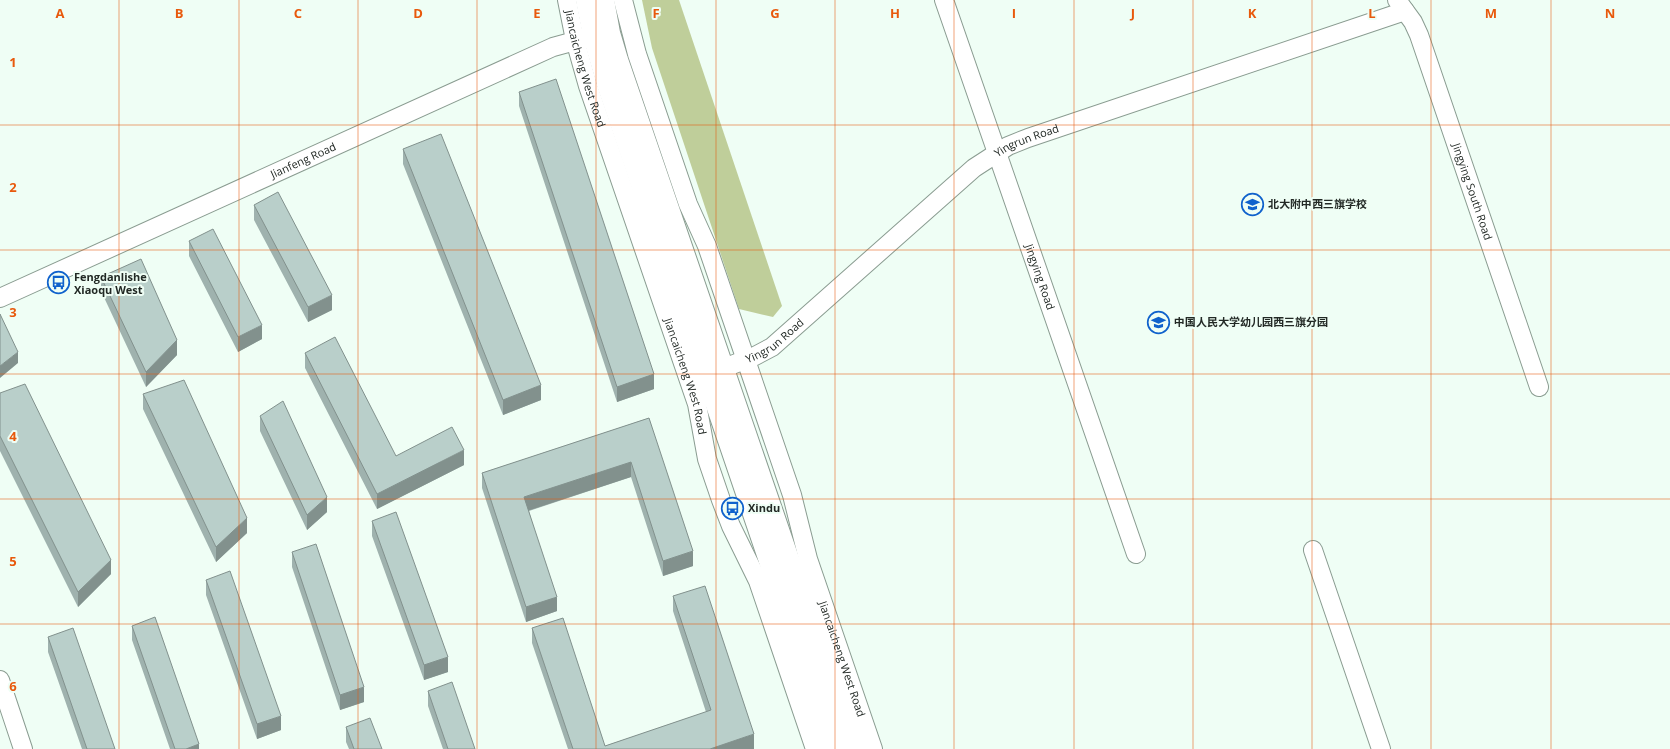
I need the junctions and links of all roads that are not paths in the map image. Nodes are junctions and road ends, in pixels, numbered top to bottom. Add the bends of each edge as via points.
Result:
1 (567, 0) edge
2 (587, 0) edge
3 (603, 0) edge
4 (623, 0) edge
5 (944, 0) edge
6 (1401, 5) edge
7 (593, 36) junction
8 (996, 152) junction
9 (0, 298) edge
10 (746, 360) junction
11 (715, 371) junction
12 (1539, 387) dead end
13 (1313, 550) dead end
14 (1136, 554) dead end
15 (0, 680) edge
16 (23, 749) edge
17 (815, 749) edge
18 (834, 749) edge
19 (853, 749) edge
20 (873, 749) edge
21 (1382, 749) edge

1 - 7 street, Jiancaicheng West Road
2 - 7 main road, Jiancaicheng West Road
3 - 7 main road, Jiancaicheng West Road
4 - 10 street, Jiancaicheng West Road via 637,54 685,197 707,246
5 - 8 street, Jingying Road
6 - 8 street, Yingrun Road via 1028,138
6 - 12 street, Jingying South Road via 1420,40
7 - 9 street, Jianfeng Road via 546,50
7 - 11 main road, Jiancaicheng West Road
7 - 17 street, Jiancaicheng West Road via 588,86 696,404 706,453 721,500 730,526 758,581
8 - 10 street, Yingrun Road via 971,171 779,342
8 - 14 street, Jingying Road
10 - 11 street, Yingrun Road
10 - 20 street, Jiancaicheng West Road via 792,495 808,559
11 - 18 main road, Jiancaicheng West Road
11 - 19 main road, Jiancaicheng West Road
13 - 21 street
15 - 16 street

